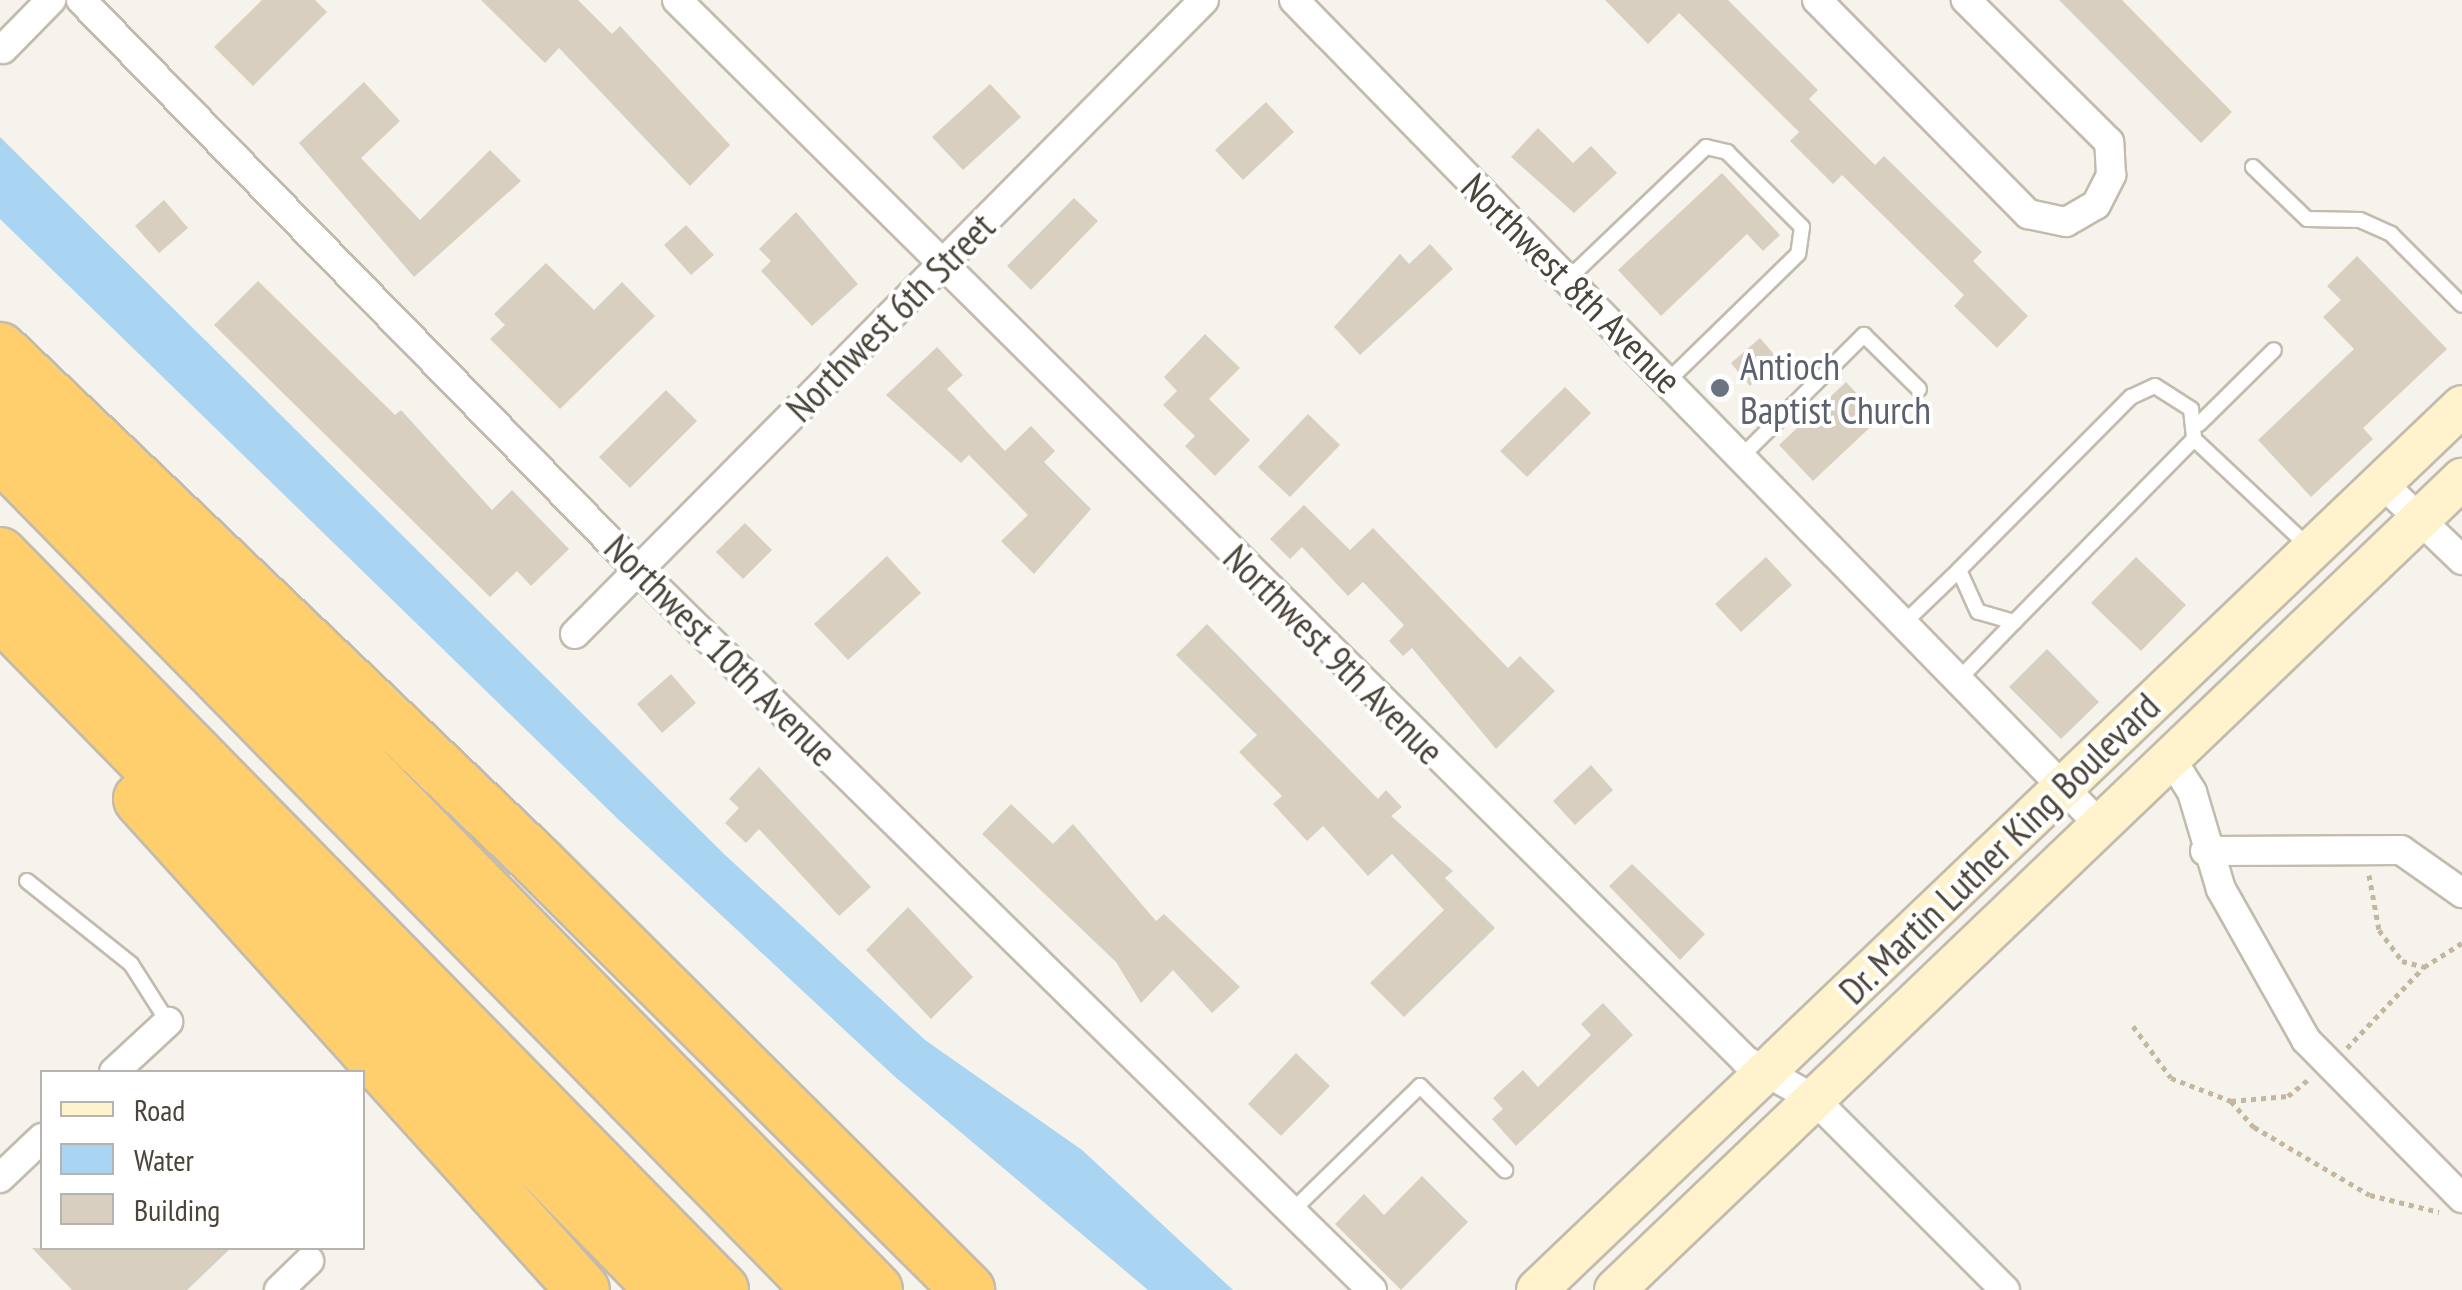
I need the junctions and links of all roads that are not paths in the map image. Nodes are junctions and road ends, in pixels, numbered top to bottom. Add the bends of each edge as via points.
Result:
1 (51, 0) edge
2 (82, 0) edge
3 (677, 0) edge
4 (1204, 0) edge
5 (1294, 0) edge
6 (1817, 0) edge
7 (1966, 0) edge
8 (4, 49) dead end
9 (2253, 167) dead end
10 (942, 267) junction
11 (1568, 279) junction
12 (2462, 304) edge
13 (0, 350) edge
14 (2274, 350) dead end
15 (1668, 381) junction
16 (1919, 389) dead end
17 (0, 398) edge
18 (2462, 406) edge
19 (2196, 432) junction
20 (0, 454) edge
21 (1742, 456) junction
22 (2462, 479) edge
23 (2382, 483) junction
24 (2419, 519) junction
25 (2312, 550) junction
26 (0, 554) edge
27 (2462, 560) edge
28 (636, 568) junction
29 (1959, 570) junction
30 (0, 613) edge
31 (1905, 622) junction
32 (2014, 622) junction
33 (0, 627) edge
34 (575, 634) dead end
35 (1960, 678) junction
36 (2170, 756) junction
37 (2065, 784) junction
38 (2100, 825) junction
39 (2206, 850) junction
40 (28, 882) dead end
41 (2462, 894) edge
42 (168, 1022) joint
43 (116, 1070) edge
44 (1762, 1074) junction
45 (1814, 1099) junction
46 (40, 1140) edge
47 (1504, 1170) dead end
48 (0, 1178) edge
49 (2454, 1205) edge
50 (1292, 1212) junction
51 (310, 1261) dead end
52 (279, 1290) edge
53 (583, 1290) edge
54 (663, 1290) edge
55 (722, 1290) edge
56 (820, 1290) edge
57 (876, 1290) edge
58 (968, 1290) edge
59 (1372, 1290) edge
60 (1537, 1290) edge
61 (1615, 1290) edge
62 (2004, 1290) edge

1 - 8 street
2 - 28 street, Northwest 10th Avenue
3 - 10 street, Northwest 9th Avenue
4 - 10 street, Northwest 6th Street
5 - 11 street, Northwest 8th Avenue
6 - 7 street via 2028,214 2066,222 2096,205 2111,175 2109,142
9 - 12 lane via 2308,219 2360,220 2390,234
10 - 28 street, Northwest 6th Street
10 - 44 street, Northwest 9th Avenue
11 - 15 street, Northwest 8th Avenue
11 - 15 lane via 1706,147 1727,152 1802,227 1798,254
13 - 58 highway via 550,874
14 - 19 lane
15 - 21 street, Northwest 8th Avenue
16 - 21 lane via 1864,335
17 - 57 highway
18 - 23 main road, Dr. Martin Luther King Boulevard
19 - 25 lane
19 - 29 lane via 2169,390 2140,390
19 - 32 lane
20 - 56 highway
21 - 31 street, Northwest 8th Avenue
22 - 24 main road, Dr. Martin Luther King Boulevard
23 - 24 street
23 - 25 main road, Dr. Martin Luther King Boulevard
24 - 27 street
24 - 36 main road, Dr. Martin Luther King Boulevard
25 - 37 main road, Dr. Martin Luther King Boulevard
26 - 55 highway
28 - 34 street, Northwest 6th Street
28 - 50 street, Northwest 10th Avenue
29 - 31 lane
29 - 32 lane via 1971,606
30 - 54 highway
31 - 35 street, Northwest 8th Avenue
32 - 35 lane
33 - 53 highway via 202,876
35 - 37 street, Northwest 8th Avenue
36 - 38 main road, Dr. Martin Luther King Boulevard
36 - 39 street via 2192,792
37 - 38 street, Northwest 8th Avenue
37 - 44 main road, Dr. Martin Luther King Boulevard
38 - 45 main road, Dr. Martin Luther King Boulevard
39 - 41 street via 2366,850 2424,859
39 - 49 street via 2306,1040
40 - 42 lane via 131,964
42 - 43 street
44 - 45 street, Northwest 9th Avenue
44 - 60 main road, Dr. Martin Luther King Boulevard
45 - 61 main road, Dr. Martin Luther King Boulevard
45 - 62 street, Northwest 9th Avenue
46 - 48 street
47 - 50 lane via 1420,1086
50 - 59 street, Northwest 10th Avenue
51 - 52 street

